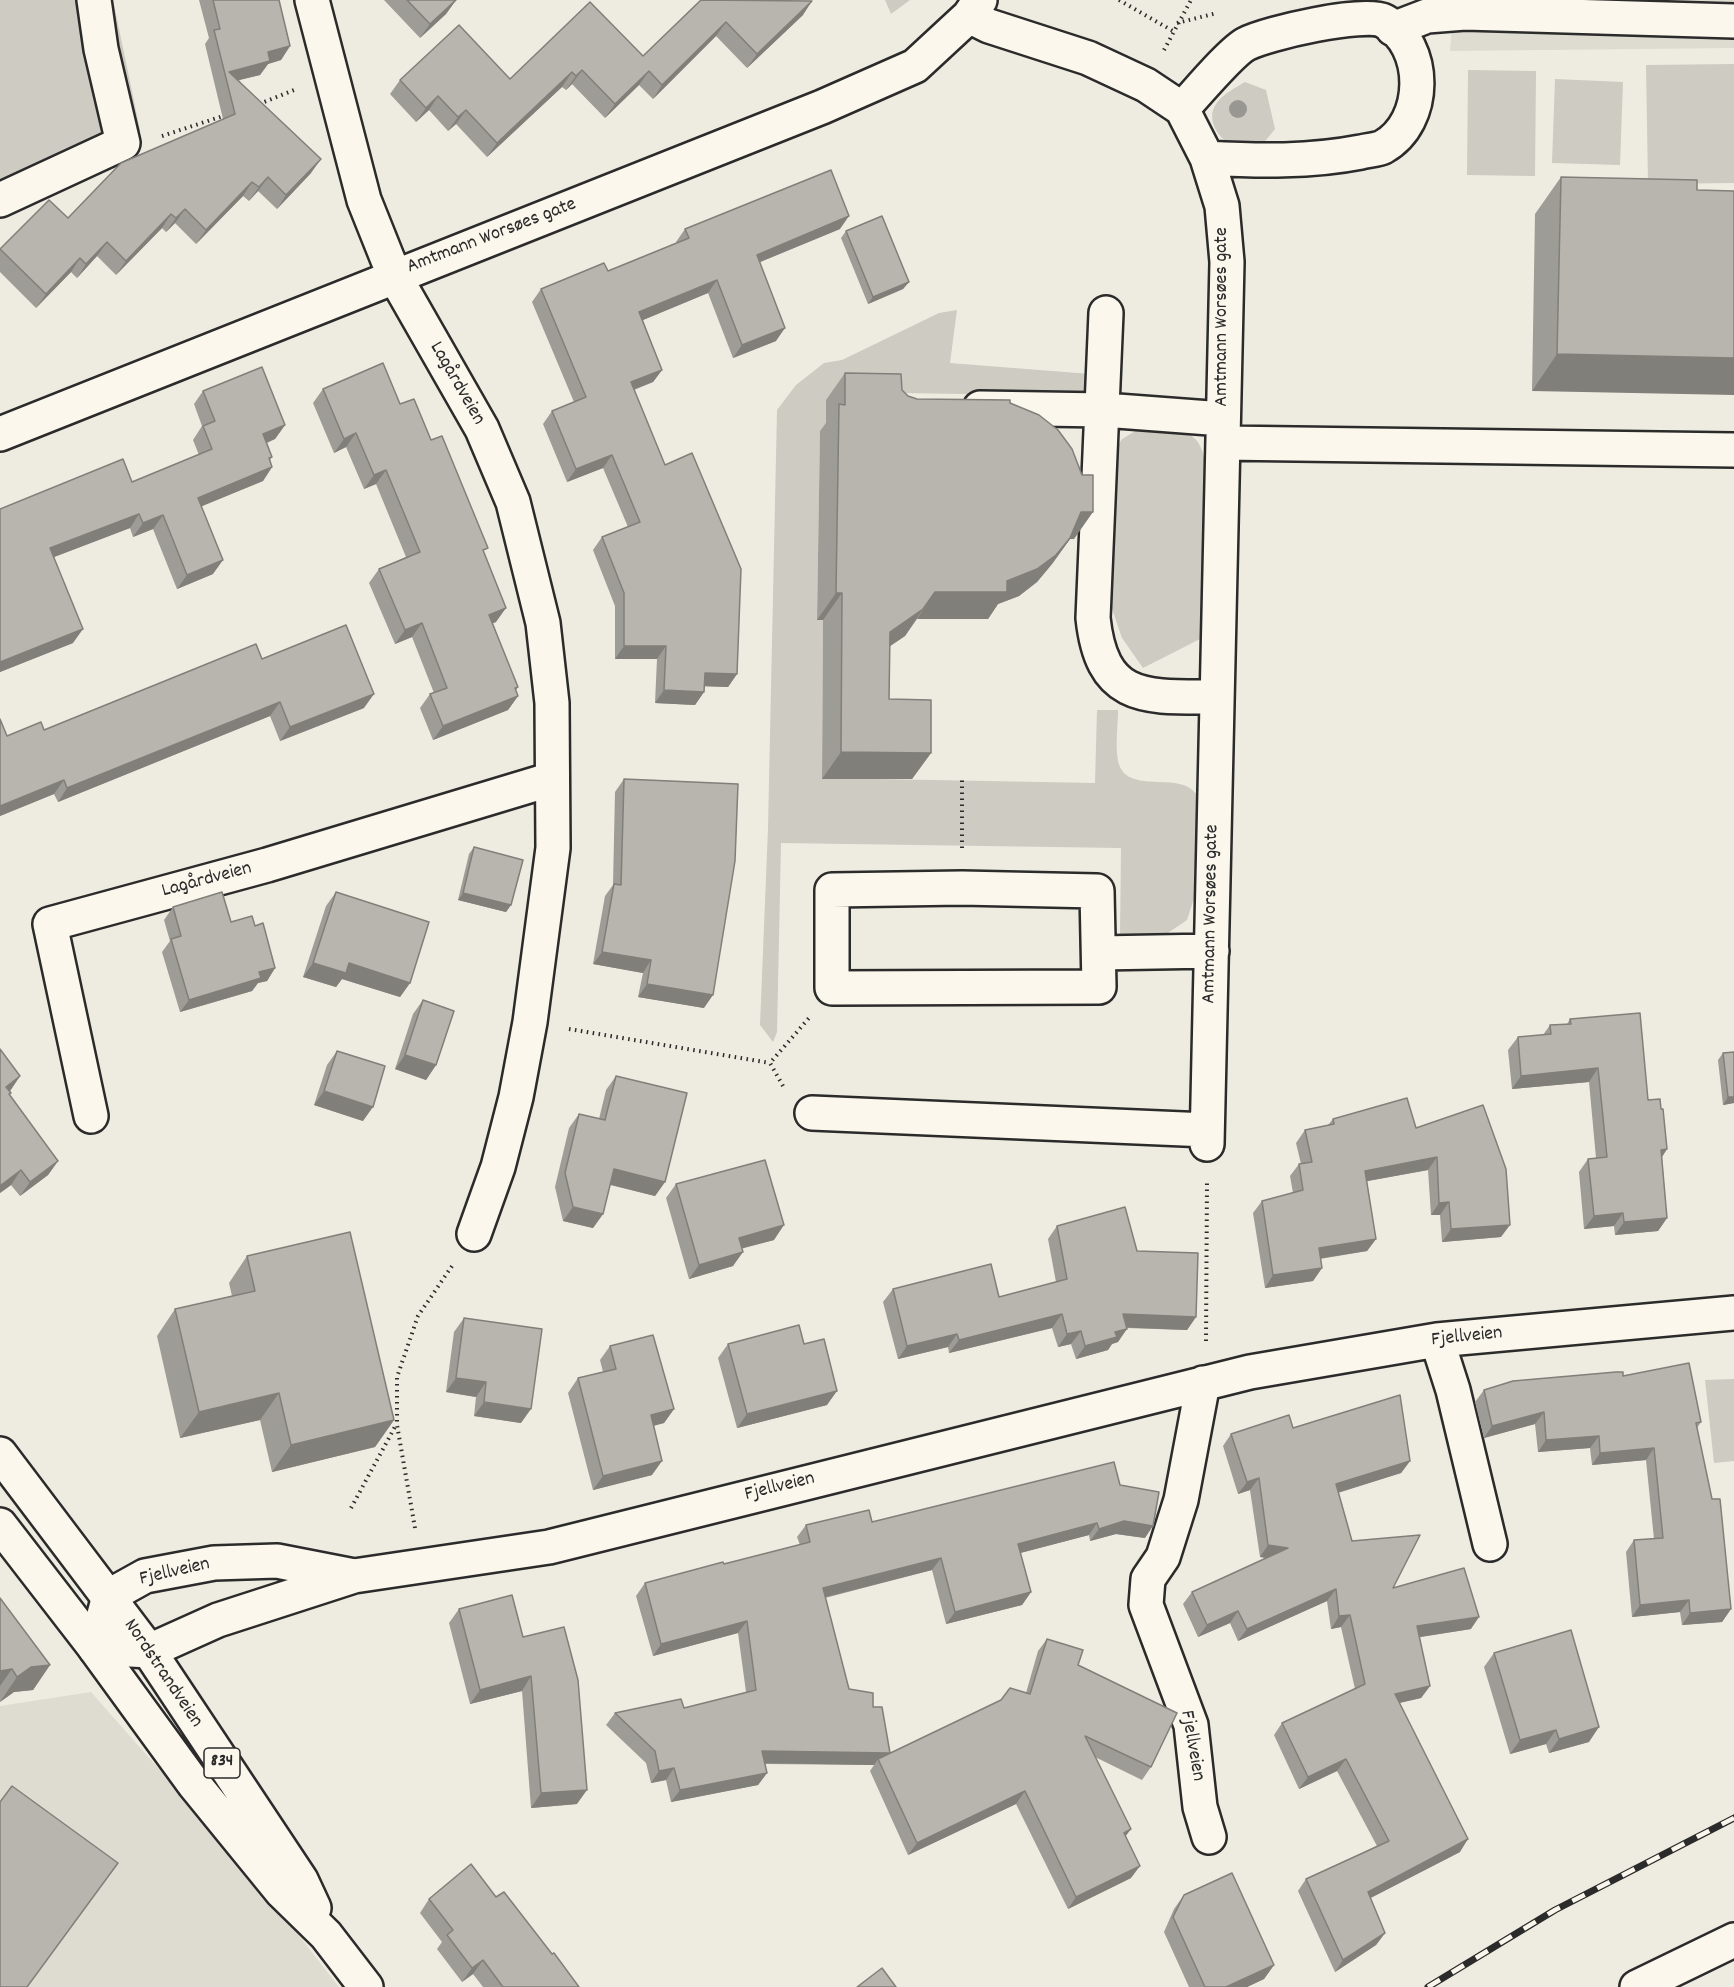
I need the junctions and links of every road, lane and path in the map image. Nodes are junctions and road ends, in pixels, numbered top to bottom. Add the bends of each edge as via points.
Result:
1 (94, 0) edge
2 (312, 0) edge
3 (1119, 0) edge
4 (1191, 0) edge
5 (974, 8) edge
6 (1734, 21) edge
7 (1393, 29) junction
8 (1173, 31) junction
9 (1159, 60) dead end
10 (302, 87) dead end
11 (251, 107) edge
12 (1182, 109) junction
13 (228, 114) edge
14 (123, 142) junction
15 (1207, 158) junction
16 (0, 200) edge
17 (394, 275) junction
18 (1106, 313) dead end
19 (944, 408) edge
20 (1104, 410) junction
21 (1223, 431) junction
22 (0, 434) edge
23 (1734, 450) edge
24 (1216, 697) junction
25 (552, 780) junction
26 (963, 780) dead end
27 (962, 888) junction
28 (1212, 951) junction
29 (1099, 953) junction
30 (832, 988) junction
31 (530, 1022) junction
32 (770, 1064) junction
33 (812, 1113) joint
34 (91, 1116) dead end
35 (1207, 1137) junction
36 (474, 1234) joint
37 (1734, 1313) edge
38 (1437, 1340) junction
39 (1203, 1383) junction
40 (397, 1425) junction
41 (0, 1454) edge
42 (351, 1508) dead end
43 (0, 1524) edge
44 (416, 1532) dead end
45 (1490, 1544) dead end
46 (354, 1576) junction
47 (109, 1596) junction
48 (95, 1648) junction
49 (149, 1651) junction
50 (1209, 1837) dead end
51 (326, 1935) junction
52 (1734, 1940) edge
53 (366, 1987) edge
54 (1636, 1987) edge

1 - 14 street via 100,49
2 - 17 street, Lagårdveien via 364,200
3 - 8 path
4 - 8 path
5 - 12 street, Amtmann Worsøes gate via 989,26 1088,58 1146,85
5 - 17 street, Amtmann Worsøes gate via 915,66
6 - 7 street via 1465,13 1428,16
7 - 12 street via 1382,20 1345,21 1294,27 1245,45
7 - 15 street via 1404,38 1417,63 1417,90 1408,124 1383,147 1275,162
8 - 9 path
10 - 11 path
12 - 15 street, Amtmann Worsøes gate
13 - 14 path via 138,144
14 - 16 street
15 - 21 street, Amtmann Worsøes gate via 1222,206 1227,262
17 - 22 street, Amtmann Worsøes gate
17 - 25 street, Lagårdveien via 482,429 513,502 543,623 552,703
18 - 20 street
19 - 20 street
20 - 21 street
20 - 24 street via 1093,618 1102,662 1125,687 1145,694
21 - 23 street
21 - 24 street, Amtmann Worsøes gate
24 - 28 street, Amtmann Worsøes gate
25 - 31 street, Lagårdveien via 553,848
25 - 34 street, Lagårdveien via 267,865 50,924
26 - 27 path
27 - 29 street via 1097,891
27 - 30 street via 832,890
28 - 29 street
28 - 35 street, Amtmann Worsøes gate
29 - 30 street via 1099,987
30 - 32 path
31 - 32 path
31 - 36 street, Lagårdveien via 501,1157
32 - 33 path via 786,1091
33 - 35 street
35 - 39 path via 1208,1356
36 - 40 path via 418,1316 396,1377
37 - 38 street, Fjellveien
38 - 39 street, Fjellveien
38 - 45 street
39 - 46 street, Fjellveien via 549,1547
39 - 50 street, Fjellveien via 1181,1500 1163,1557 1148,1579 1146,1605 1191,1725 1200,1807
40 - 42 path
40 - 44 path
41 - 47 street, Nordstrandveien / 834
43 - 48 street, Nordstrandveien / 834
46 - 47 street, Fjellveien via 277,1561 214,1563 145,1576
46 - 49 street, Fjellveien via 218,1620
47 - 48 street
47 - 49 street, Nordstrandveien / 834
48 - 49 street, Fjellveien
48 - 51 street, Nordstrandveien / 834 via 194,1784 282,1892
49 - 51 street, Nordstrandveien / 834 via 301,1880
51 - 53 street, Nordstrandveien / 834
52 - 54 street

